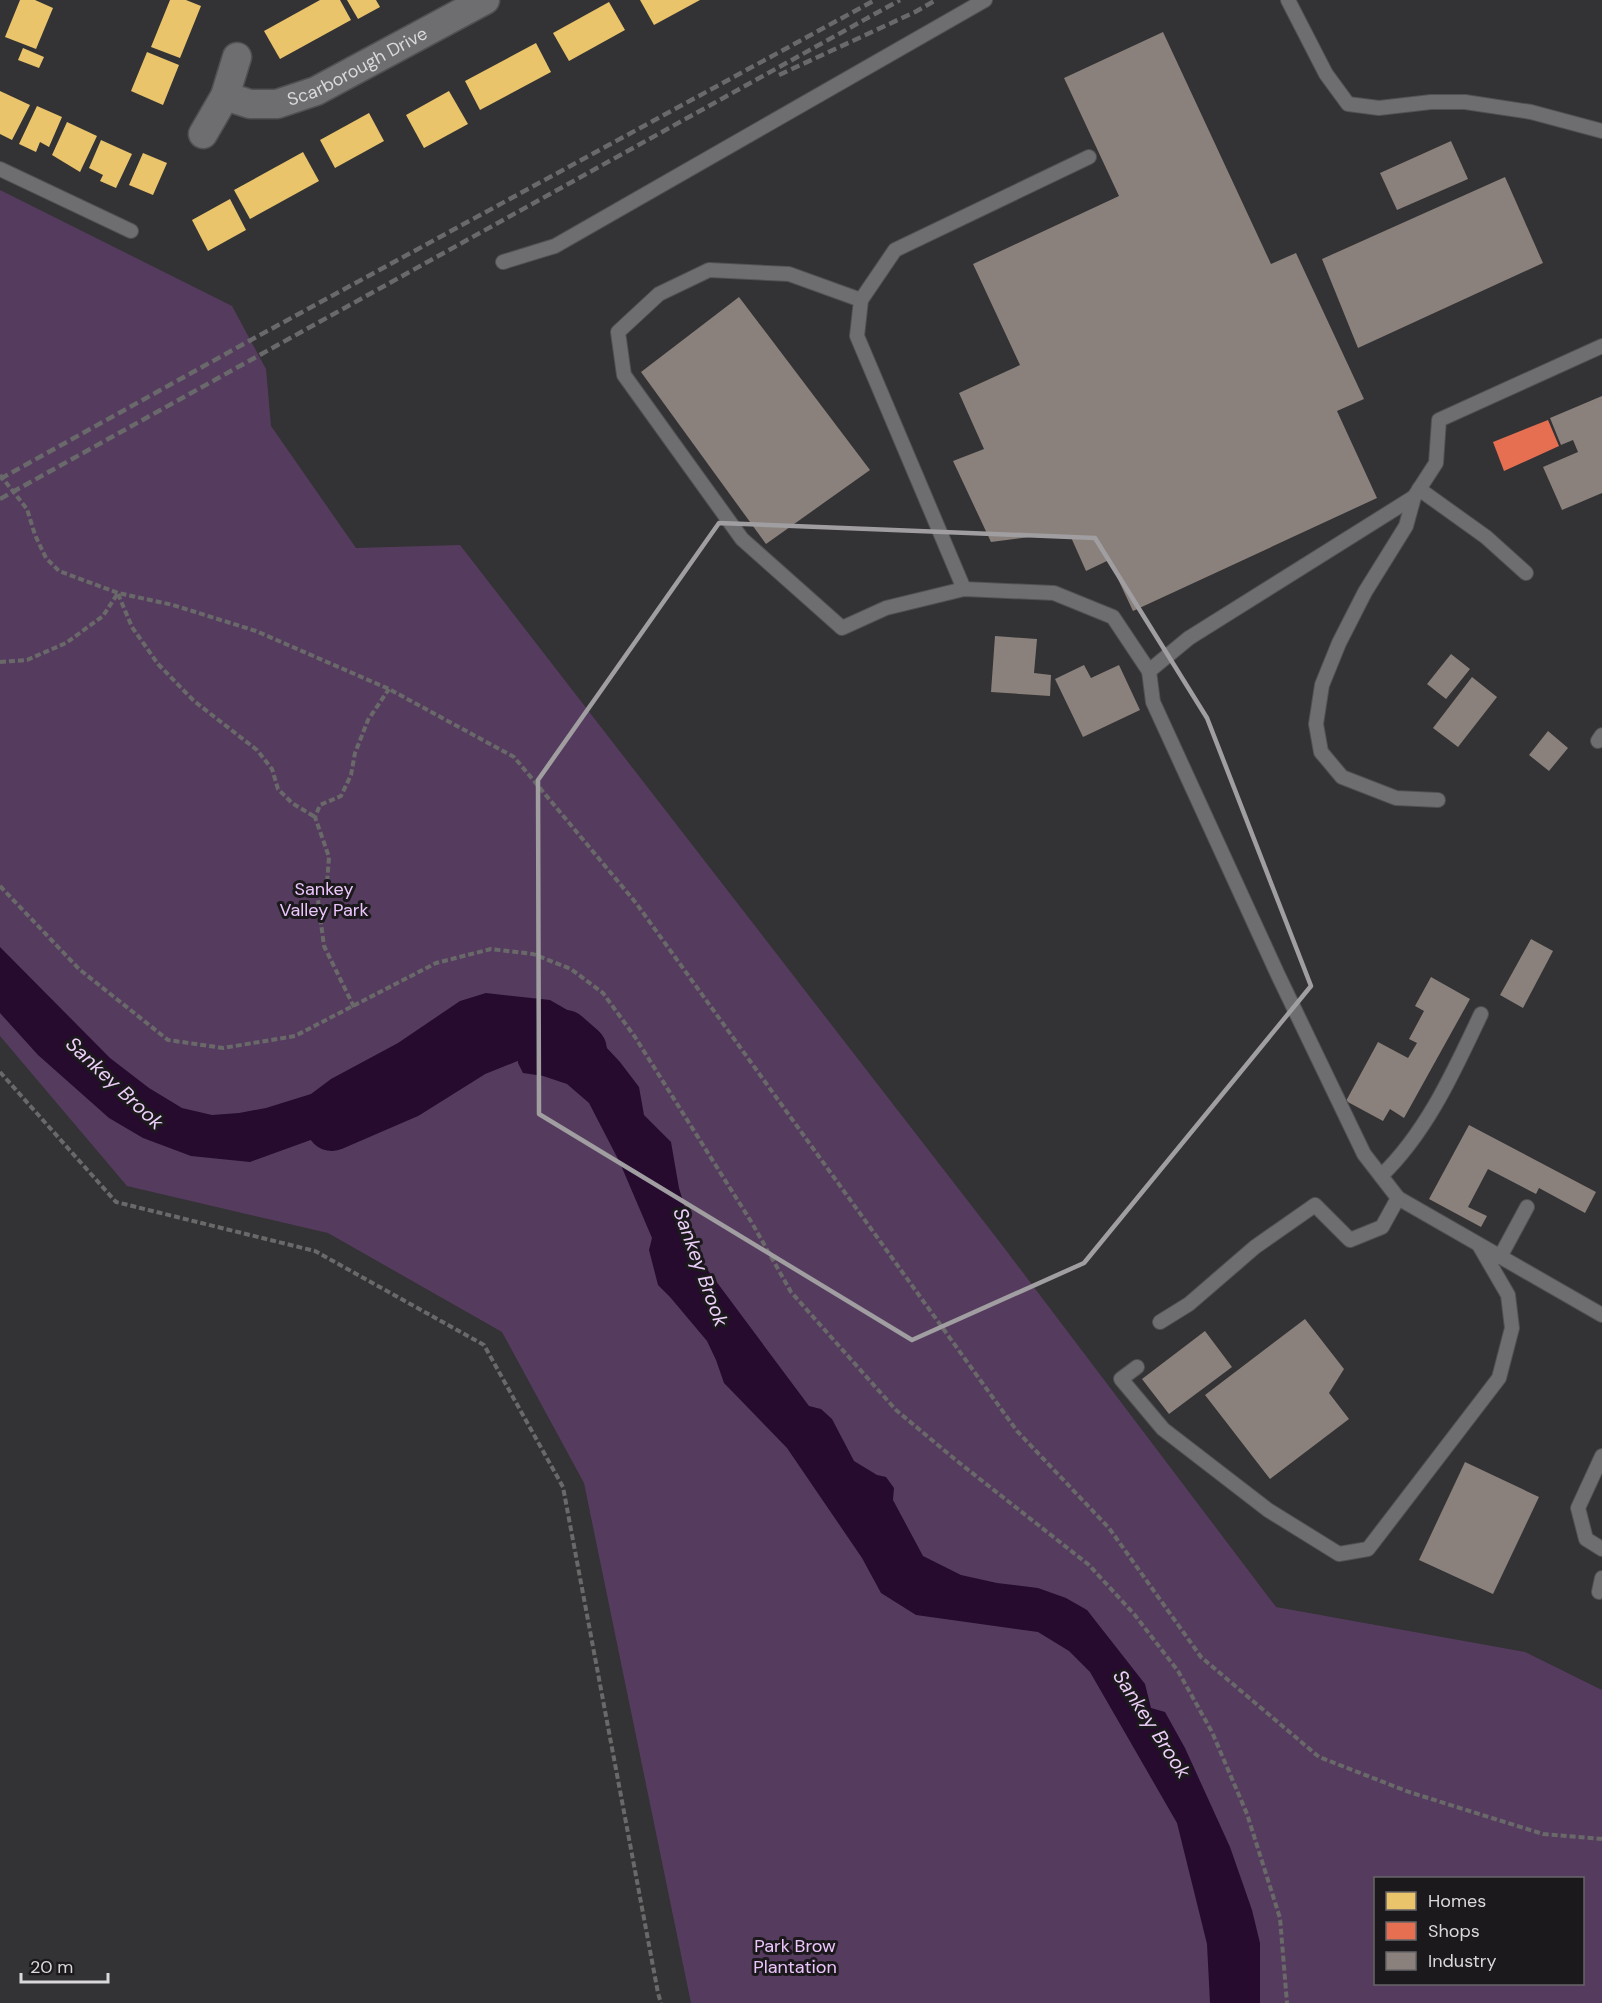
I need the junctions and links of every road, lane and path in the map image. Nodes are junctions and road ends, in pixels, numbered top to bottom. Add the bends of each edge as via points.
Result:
1 (485, 0) edge
2 (985, 0) edge
3 (1288, 0) edge
4 (237, 57) dead end
5 (225, 96) junction
6 (1602, 131) edge
7 (203, 134) dead end
8 (1089, 158) dead end
9 (0, 169) edge
10 (131, 231) dead end
11 (503, 262) dead end
12 (861, 300) junction
13 (1602, 346) edge
14 (0, 475) edge
15 (1417, 493) junction
16 (1526, 573) dead end
17 (964, 589) junction
18 (118, 593) junction
19 (0, 662) edge
20 (1149, 671) junction
21 (389, 689) junction
22 (1438, 800) dead end
23 (315, 817) junction
24 (0, 886) edge
25 (354, 1006) junction
26 (1481, 1014) dead end
27 (0, 1072) edge
28 (1381, 1176) junction
29 (1398, 1198) junction
30 (1527, 1207) dead end
31 (1479, 1245) junction
32 (1500, 1257) junction
33 (1602, 1315) edge
34 (1160, 1322) dead end
35 (1137, 1367) dead end
36 (1602, 1456) edge
37 (1602, 1549) edge
38 (1602, 1839) edge
39 (661, 2003) edge
40 (1287, 2003) edge

1 - 5 street, Scarborough Drive via 316,91 277,104 250,104
2 - 11 lane via 555,246
3 - 6 lane via 1326,74 1348,104 1379,108 1465,102 1531,112
4 - 5 street
5 - 7 street
8 - 12 lane via 895,250
9 - 10 lane
12 - 17 lane via 857,336
12 - 17 lane via 789,274 709,270 659,294 618,332 624,375 742,539 842,628 886,609
13 - 15 lane via 1440,420 1436,463
14 - 18 path via 27,509 46,558 59,571
15 - 16 lane via 1486,537
15 - 20 lane via 1188,638
15 - 22 lane via 1406,526 1339,643 1322,685 1316,724 1321,752 1342,777 1396,798
17 - 20 lane via 1054,593 1113,617
18 - 19 path via 103,616 66,644 27,660
18 - 21 path via 173,605 256,631
18 - 23 path via 132,627 158,664 194,701 257,750 272,769 278,789 291,803
20 - 28 lane via 1153,702 1278,975 1364,1154
21 - 23 path via 368,720 341,796 321,805
21 - 38 path via 514,757 636,903 1017,1431 1108,1528 1201,1657 1319,1757 1409,1792 1543,1834
23 - 25 path via 329,856 327,883 318,900 324,946
24 - 25 path via 79,969 168,1040 223,1048 295,1036
25 - 40 path via 436,963 491,949 533,954 571,969 603,993 752,1223 791,1292 896,1410 1089,1565 1178,1671 1212,1732 1247,1814 1280,1918
26 - 28 lane via 1446,1087 1398,1160
27 - 39 path via 116,1202 315,1251 484,1345 563,1487
28 - 29 lane
29 - 31 lane
29 - 34 lane via 1382,1227 1350,1240 1315,1205 1255,1247 1189,1304
30 - 32 lane
31 - 32 lane
31 - 35 lane via 1508,1295 1512,1328 1499,1378 1368,1549 1339,1554 1269,1510 1163,1429 1121,1379
32 - 33 lane
36 - 37 lane via 1578,1508 1586,1539

